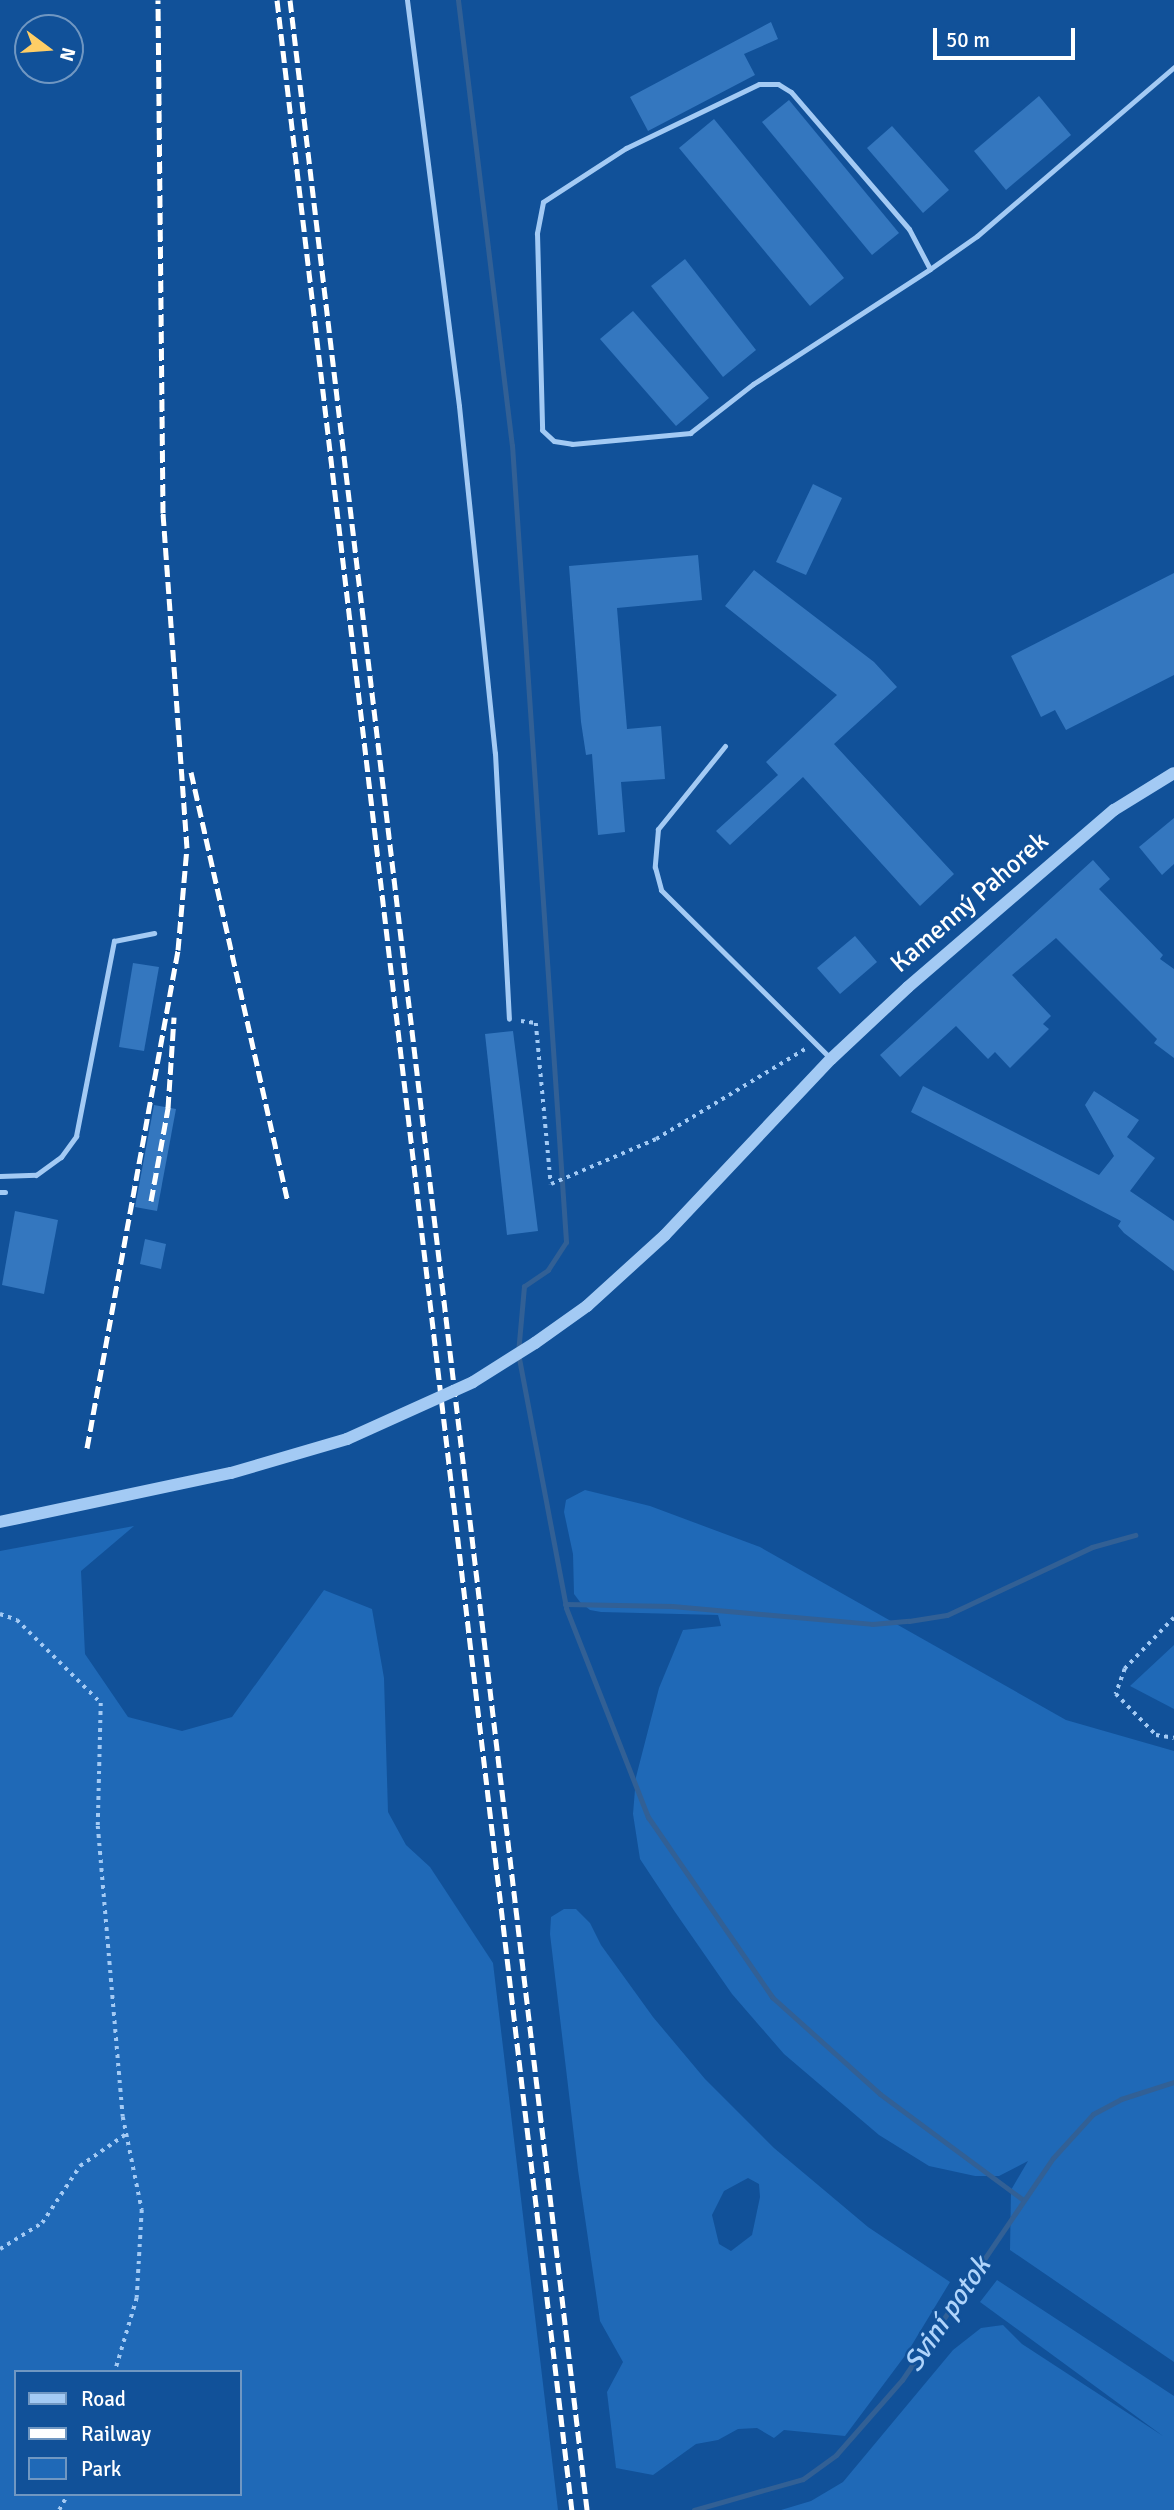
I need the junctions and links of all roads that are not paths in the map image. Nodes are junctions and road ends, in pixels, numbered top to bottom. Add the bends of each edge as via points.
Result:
1 (407, 0) edge
2 (1174, 67) edge
3 (930, 269) junction
4 (725, 746) dead end
5 (1174, 773) edge
6 (154, 933) dead end
7 (509, 1019) road end
8 (831, 1059) junction
9 (0, 1176) edge
10 (0, 1522) edge

1 - 7 lane via 457,392 493,739
2 - 3 lane via 992,223
3 - 3 lane via 909,229 791,92 778,84 759,84 626,148 543,202 537,233 542,430 554,441 572,444 690,433 753,384
4 - 8 lane via 659,830 655,867 661,890
5 - 8 street, Kamenný Pahorek via 1129,799 1082,836
6 - 9 lane via 114,942 76,1136 61,1157 36,1175
8 - 10 street, Kamenný Pahorek, bridge via 664,1235 587,1306 448,1394 347,1439 231,1474

